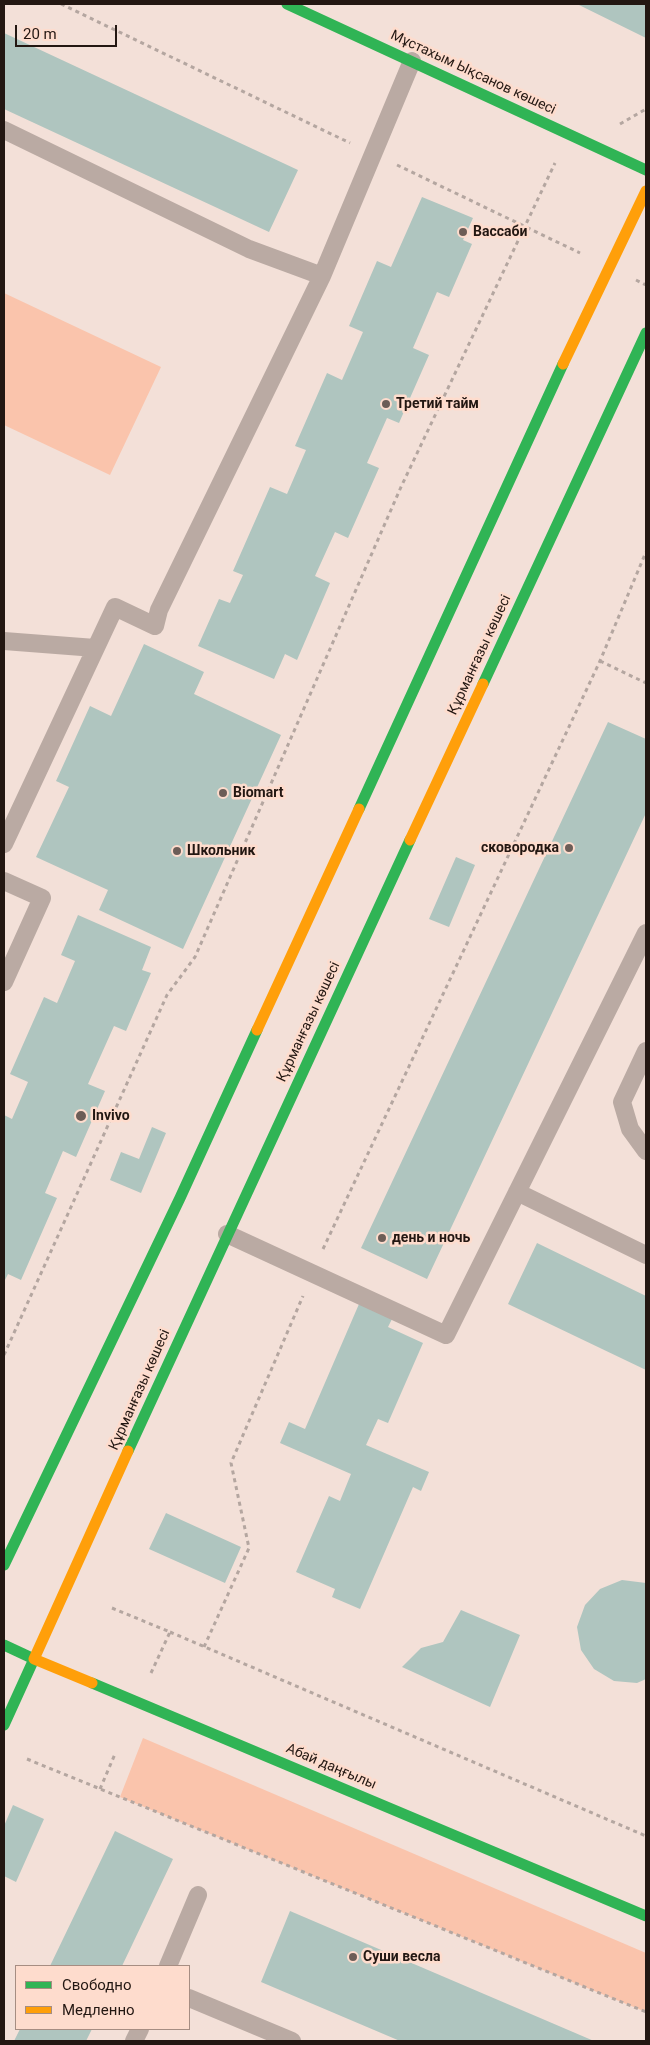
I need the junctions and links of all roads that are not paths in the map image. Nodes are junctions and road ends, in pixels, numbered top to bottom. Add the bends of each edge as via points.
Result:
1 (286, 4) edge
2 (412, 61) junction
3 (4, 130) edge
4 (646, 170) edge
5 (646, 191) edge
6 (322, 276) junction
7 (646, 333) edge
8 (4, 641) edge
9 (95, 648) junction
10 (4, 844) edge
11 (4, 881) edge
12 (646, 933) edge
13 (4, 982) edge
14 (646, 1051) edge
15 (646, 1151) edge
16 (517, 1192) junction
17 (227, 1234) junction
18 (646, 1255) edge
19 (4, 1565) edge
20 (4, 1645) edge
21 (34, 1659) junction
22 (4, 1725) edge
23 (198, 1895) dead end
24 (646, 1916) edge
25 (168, 1965) edge
26 (190, 1998) edge
27 (292, 2041) edge

1 - 2 street, Мұстахым Ықсанов көшесі
2 - 4 street, Мұстахым Ықсанов көшесі
2 - 6 lane
3 - 6 lane via 249,249
5 - 19 street via 608,267 180,1198
6 - 9 lane via 158,610 155,626 115,607
7 - 17 street, Құрманғазы көшесі
8 - 9 lane
9 - 10 lane
11 - 13 lane via 42,898
12 - 16 lane
14 - 15 lane via 622,1102 630,1129
16 - 17 lane via 446,1335
16 - 18 lane
17 - 21 street, Құрманғазы көшесі
20 - 21 street, Абай даңғылы
21 - 22 street, Құрманғазы көшесі
21 - 24 street, Абай даңғылы
23 - 25 lane
26 - 27 lane

